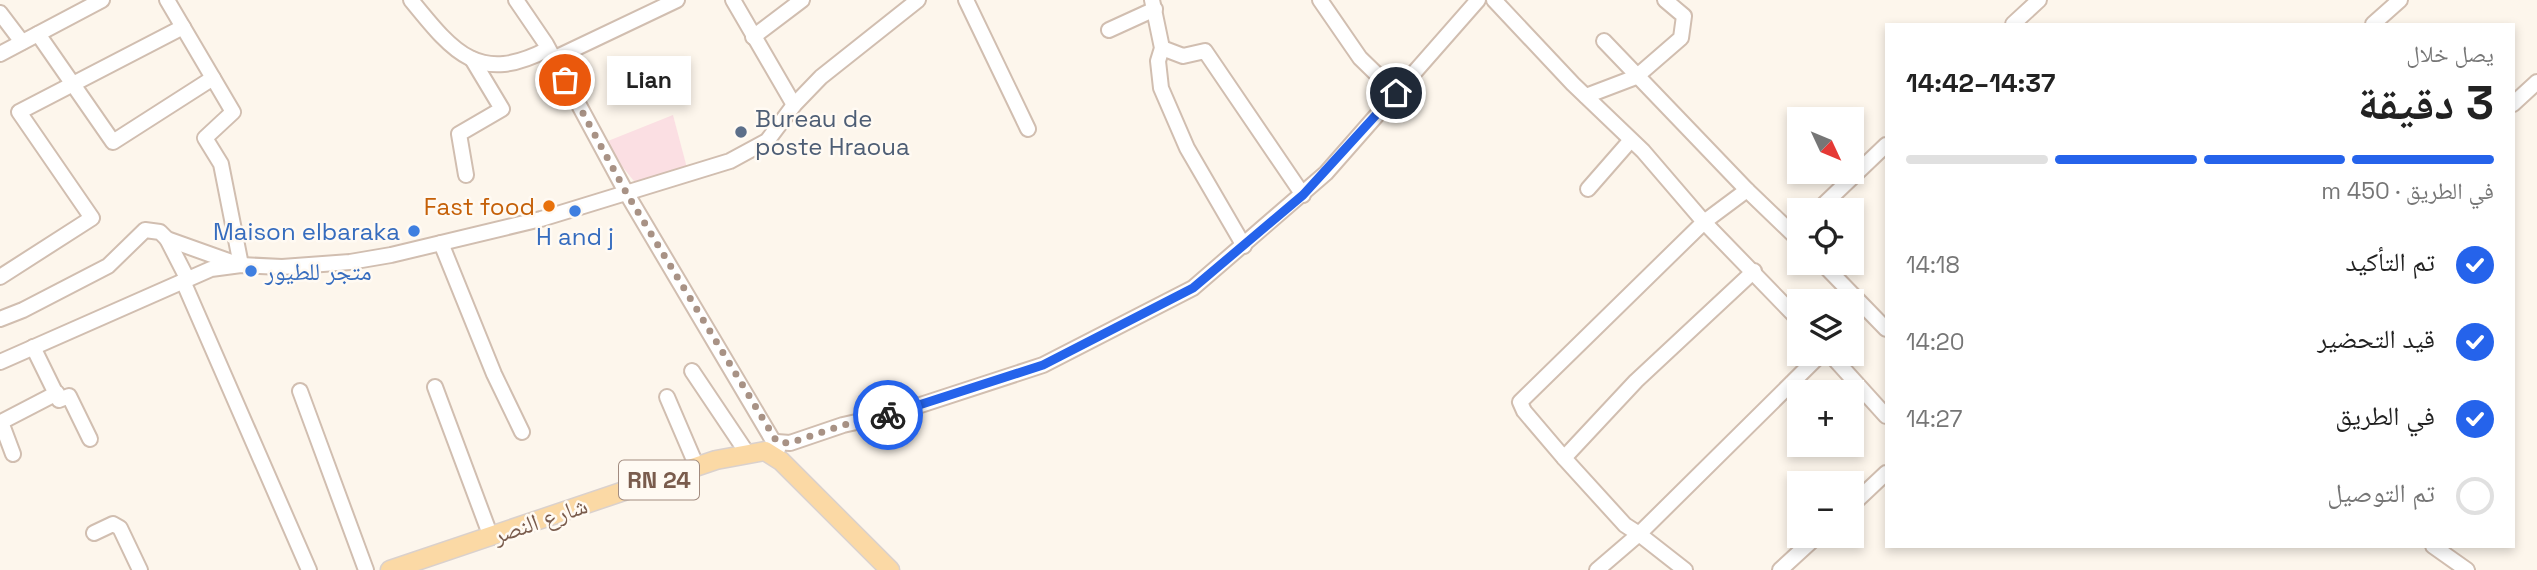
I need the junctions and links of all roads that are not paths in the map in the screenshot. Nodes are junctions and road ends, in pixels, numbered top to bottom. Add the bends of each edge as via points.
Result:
1 (102, 0) edge
2 (167, 0) edge
3 (411, 0) edge
4 (516, 0) edge
5 (677, 0) edge
6 (733, 0) edge
7 (802, 0) edge
8 (918, 0) edge
9 (966, 0) edge
10 (1320, 0) edge
11 (1478, 0) edge
12 (1494, 0) edge
13 (1665, 0) edge
14 (2039, 0) edge
15 (2400, 0) edge
16 (1154, 5) edge
17 (0, 13) edge
18 (2014, 23) edge
19 (2374, 23) edge
20 (183, 27) junction
21 (1109, 30) dead end
22 (38, 34) junction
23 (753, 37) junction
24 (1604, 41) dead end
25 (22, 42) junction
26 (1162, 48) junction
27 (0, 54) edge
28 (551, 54) junction
29 (472, 59) junction
30 (1636, 77) junction
31 (213, 78) junction
32 (2537, 82) edge
33 (72, 83) junction
34 (1396, 93) junction
35 (1587, 96) junction
36 (2515, 102) edge
37 (794, 105) junction
38 (1028, 129) dead end
39 (1630, 141) junction
40 (1885, 146) edge
41 (466, 175) dead end
42 (1588, 190) dead end
43 (1747, 190) junction
44 (627, 194) junction
45 (1303, 195) junction
46 (1831, 198) edge
47 (1704, 222) junction
48 (1787, 225) edge
49 (167, 239) junction
50 (441, 243) junction
51 (1244, 246) junction
52 (241, 265) junction
53 (1754, 271) junction
54 (1834, 275) edge
55 (0, 277) edge
56 (185, 279) junction
57 (1787, 307) edge
58 (0, 319) edge
59 (1885, 328) edge
60 (33, 347) junction
61 (0, 362) edge
62 (1809, 366) edge
63 (1841, 366) edge
64 (692, 371) dead end
65 (435, 387) dead end
66 (300, 391) dead end
67 (57, 393) junction
68 (667, 397) dead end
69 (1885, 415) edge
70 (523, 432) dead end
71 (90, 439) dead end
72 (777, 442) junction
73 (747, 453) junction
74 (13, 454) dead end
75 (1564, 458) junction
76 (780, 461) junction
77 (697, 467) junction
78 (1885, 474) edge
79 (1864, 494) edge
80 (94, 533) dead end
81 (1639, 534) junction
82 (491, 537) junction
83 (1804, 548) edge
84 (2436, 548) edge
85 (140, 570) edge
86 (309, 570) edge
87 (366, 570) edge
88 (390, 570) edge
89 (890, 570) edge
90 (1599, 570) edge
91 (1685, 570) edge
92 (1780, 570) edge
93 (2467, 570) edge

1 - 22 street
2 - 20 street
3 - 29 street via 440,37
4 - 28 street
5 - 28 street
6 - 23 street
7 - 23 street
8 - 37 street via 821,77
9 - 38 street
10 - 34 street via 1360,58
11 - 34 street
12 - 35 street
13 - 30 street via 1684,16 1681,38
14 - 18 street
15 - 19 street
16 - 21 street
16 - 26 street
17 - 25 street
20 - 31 street
20 - 33 street
22 - 25 street
22 - 33 street
23 - 37 street
24 - 30 street
25 - 27 street
26 - 45 street via 1183,56 1205,51
26 - 51 street via 1158,61 1161,88 1187,148
28 - 29 street via 489,65
28 - 44 street
29 - 41 street via 502,109 460,134
30 - 35 street
30 - 43 street
31 - 33 street via 113,142
31 - 52 street via 233,112 205,138 221,164
32 - 36 street
33 - 55 street via 19,112 92,218
34 - 45 street
35 - 39 street
37 - 44 street via 773,135 758,147 692,175
39 - 42 street
39 - 47 street
40 - 46 street
43 - 47 street
43 - 48 street
44 - 50 street
44 - 72 street
45 - 51 street
47 - 53 street
47 - 75 street via 1520,402
49 - 52 street
49 - 56 street
49 - 58 street via 160,232 145,230 108,266
50 - 52 street via 350,262
50 - 70 street via 494,374
51 - 72 street via 1193,288 1043,365 896,413 790,443
52 - 56 street
53 - 57 street
53 - 75 street via 1636,381
54 - 59 street
56 - 60 street
56 - 86 street
60 - 61 street
60 - 67 street
62 - 81 street
63 - 69 street
64 - 73 street
65 - 82 street
66 - 87 street
67 - 71 street via 59,400 69,396
67 - 74 street via 1,422
68 - 77 street
72 - 76 street
73 - 76 main road, شارع النصر / RN 24 via 765,451
73 - 77 main road, شارع النصر / RN 24
75 - 81 street via 1625,525
76 - 89 main road
77 - 82 main road, شارع النصر / RN 24
78 - 79 street
80 - 85 street via 113,524 120,528
81 - 90 street
81 - 91 street
82 - 88 main road, شارع النصر / RN 24
83 - 92 street
84 - 93 street

